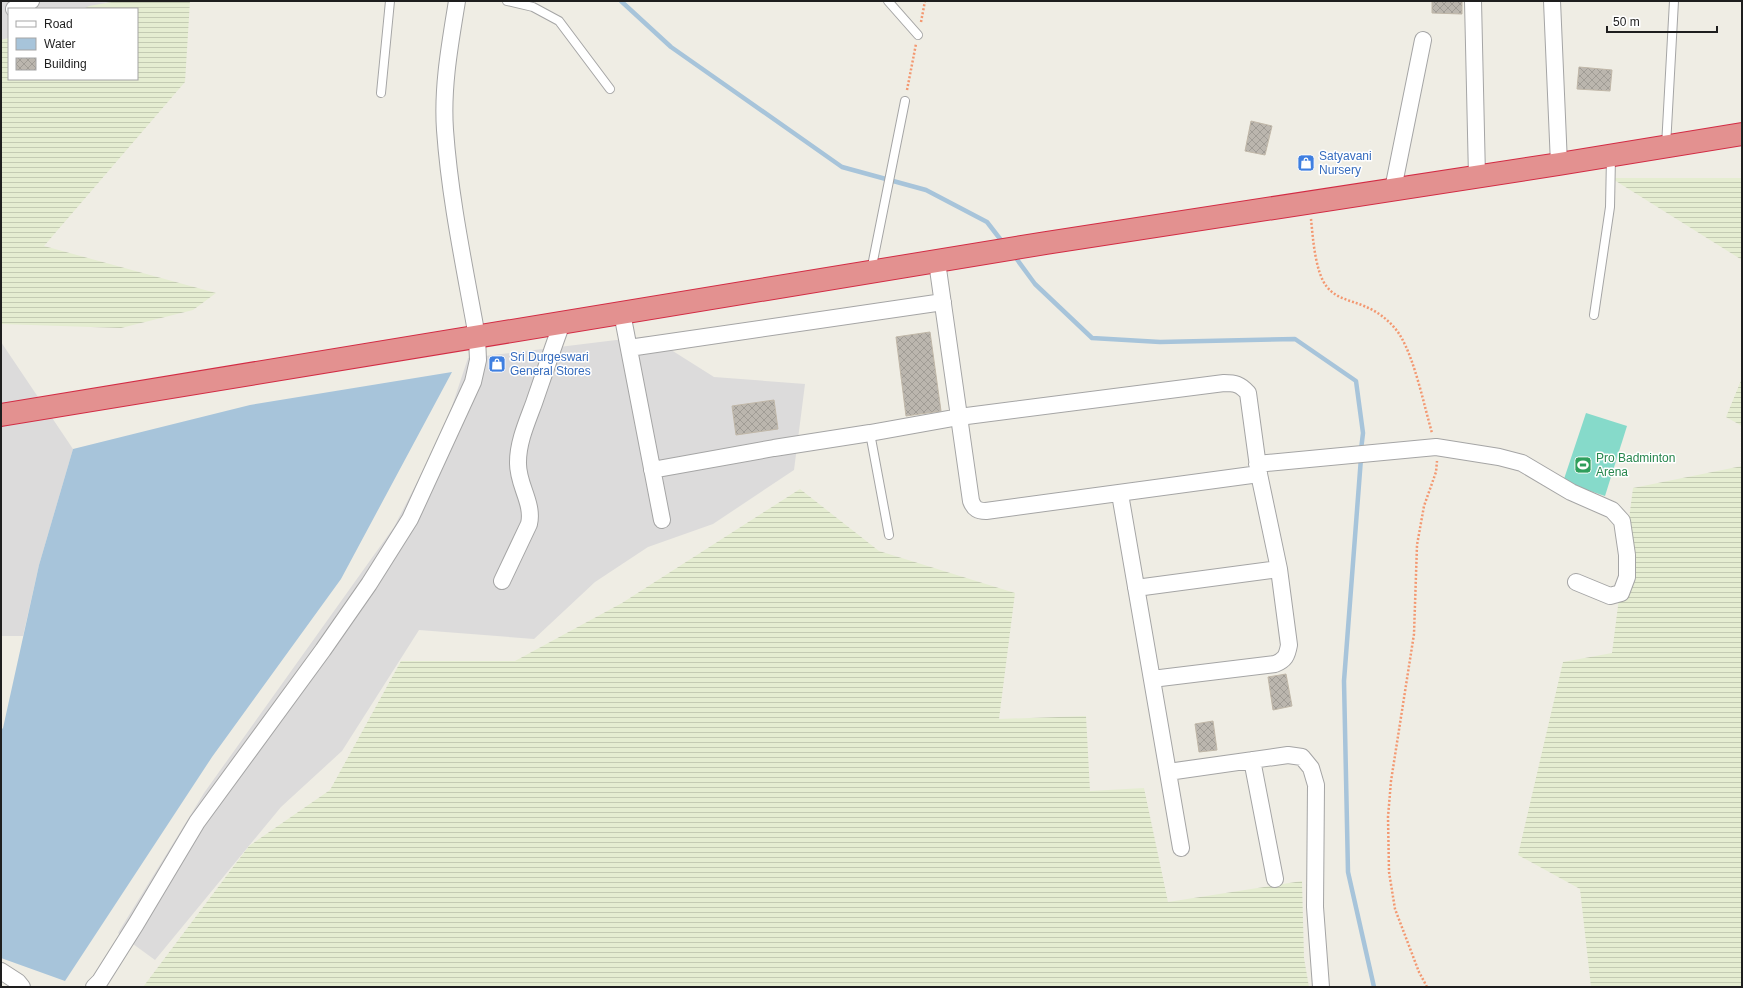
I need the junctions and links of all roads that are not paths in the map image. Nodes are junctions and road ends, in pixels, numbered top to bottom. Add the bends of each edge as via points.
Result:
1 (31, 1) edge
2 (390, 1) edge
3 (457, 1) edge
4 (507, 1) edge
5 (888, 1) edge
6 (1473, 1) edge
7 (1552, 1) edge
8 (1674, 1) edge
9 (16, 8) edge
10 (918, 36) road end
11 (1424, 40) dead end
12 (610, 89) dead end
13 (381, 93) dead end
14 (905, 101) road end
15 (1742, 134) edge
16 (1666, 146) junction
17 (1611, 156) junction
18 (1559, 164) junction
19 (1476, 177) junction
20 (1393, 189) junction
21 (937, 262) junction
22 (871, 272) junction
23 (943, 302) junction
24 (622, 313) junction
25 (1594, 315) dead end
26 (562, 323) junction
27 (477, 337) junction
28 (629, 348) junction
29 (1, 415) edge
30 (959, 416) junction
31 (870, 433) junction
32 (1258, 469) junction
33 (652, 470) junction
34 (1120, 494) junction
35 (662, 520) dead end
36 (889, 535) dead end
37 (1279, 569) junction
38 (502, 581) dead end
39 (1576, 582) dead end
40 (1136, 588) junction
41 (1152, 679) junction
42 (1252, 760) junction
43 (1168, 772) junction
44 (1181, 848) dead end
45 (1275, 879) dead end
46 (1, 971) edge
47 (22, 987) edge
48 (94, 987) edge
49 (1321, 987) edge

1 - 9 street
2 - 13 lane
3 - 27 street via 446,63 445,129 451,188
4 - 12 lane via 533,7 559,21
5 - 10 lane
6 - 19 street
7 - 18 street
8 - 16 lane
11 - 20 street
14 - 22 lane
15 - 16 highway
16 - 17 highway
17 - 18 highway
17 - 25 lane via 1610,207
18 - 19 highway
19 - 20 highway
20 - 21 highway
21 - 22 highway
21 - 23 street
22 - 24 highway
23 - 28 street
23 - 30 street
24 - 26 highway
24 - 28 street
26 - 27 highway
26 - 38 street via 524,432 518,461 518,475 531,517
27 - 29 highway
27 - 48 street via 478,360 473,382 410,519 323,650 197,822 136,924
28 - 33 street
30 - 31 street
30 - 32 street via 1233,383 1242,386 1248,393
30 - 34 street via 971,501 974,508 980,511
31 - 33 street
31 - 36 lane
32 - 34 street
32 - 37 street
32 - 39 street via 1436,447 1522,463 1571,492 1612,510 1622,521 1627,577 1621,593 1610,596
33 - 35 street
34 - 40 street
37 - 40 street
37 - 41 street via 1289,645 1282,662
40 - 41 street
41 - 43 street
42 - 43 street
42 - 45 street
42 - 49 street via 1288,755 1302,757 1311,768 1316,785 1315,907
43 - 44 street
46 - 47 street

